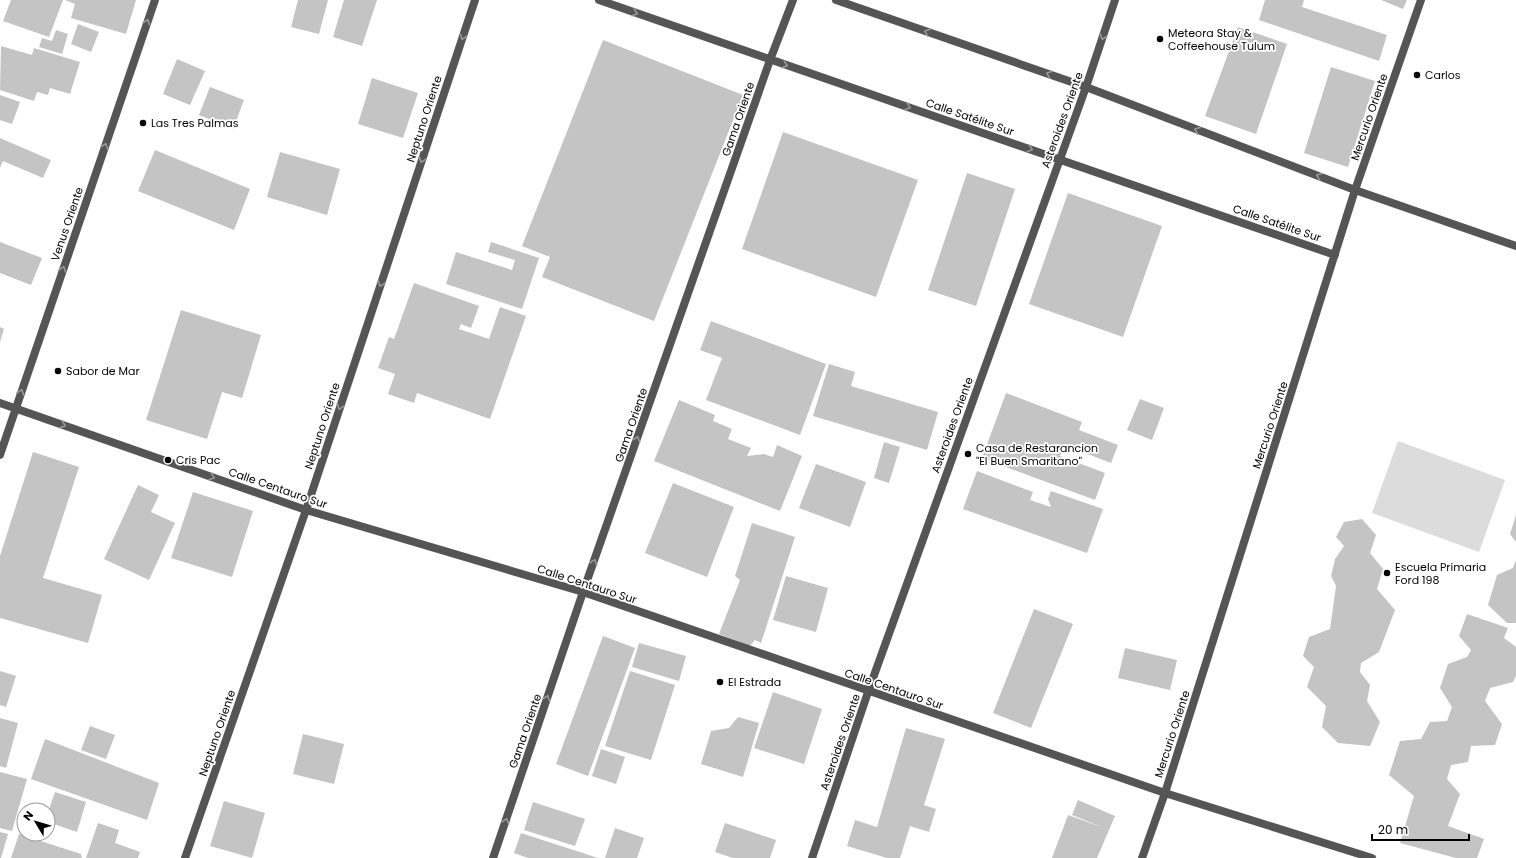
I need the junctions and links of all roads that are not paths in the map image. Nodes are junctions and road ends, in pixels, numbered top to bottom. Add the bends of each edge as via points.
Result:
1 (155, 0) edge
2 (475, 0) edge
3 (599, 0) edge
4 (793, 0) edge
5 (836, 0) edge
6 (1115, 0) edge
7 (1421, 0) edge
8 (770, 60) junction
9 (1086, 87) junction
10 (1059, 159) junction
11 (1355, 190) junction
12 (1516, 246) edge
13 (1335, 255) junction
14 (0, 403) edge
15 (16, 409) junction
16 (0, 455) edge
17 (306, 510) junction
18 (583, 592) junction
19 (868, 692) junction
20 (1165, 793) junction
21 (185, 858) edge
22 (493, 858) edge
23 (812, 858) edge
24 (1142, 858) edge
25 (1372, 858) edge

15 -> 1 street, Venus Oriente
2 -> 17 street, Neptuno Oriente
3 -> 8 street, Calle Satélite Sur
4 - 8 street, Gama Oriente
9 -> 5 street
6 -> 9 street, Asteroides Oriente
7 - 11 street, Mercurio Oriente
8 -> 10 street, Calle Satélite Sur
18 -> 8 street, Gama Oriente
9 - 10 street, Asteroides Oriente
11 -> 9 street
10 - 13 street, Calle Satélite Sur
10 - 19 street, Asteroides Oriente
11 - 12 street
11 - 13 street, Mercurio Oriente
13 - 20 street, Mercurio Oriente
14 - 15 street, Calle Centauro Sur
15 - 16 street, Venus Oriente
15 -> 17 street, Calle Centauro Sur
17 - 18 street, Calle Centauro Sur
17 - 21 street, Neptuno Oriente
18 - 19 street, Calle Centauro Sur
22 -> 18 street, Gama Oriente
19 - 20 street, Calle Centauro Sur
19 - 23 street, Asteroides Oriente
20 - 24 street, Mercurio Oriente
20 - 25 street, Calle Centauro Sur

